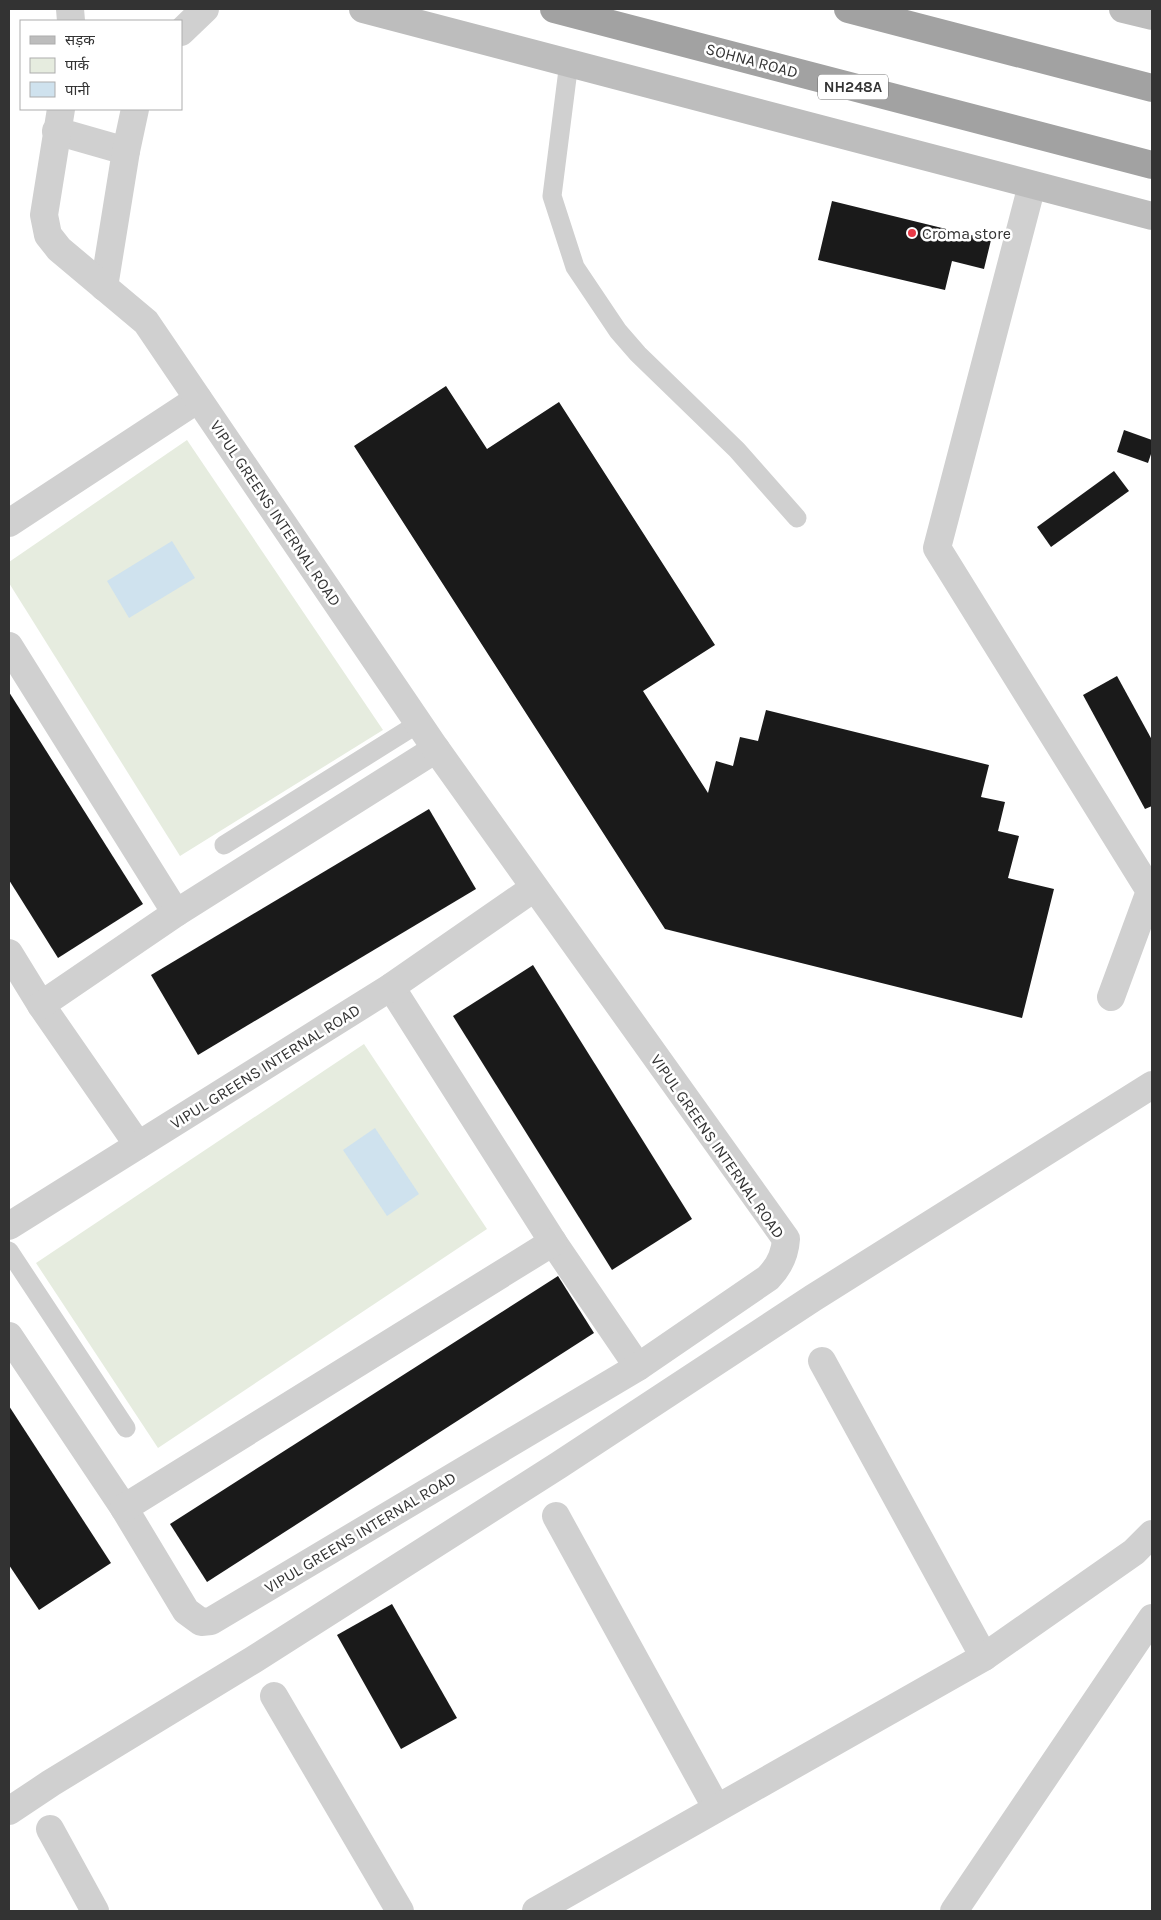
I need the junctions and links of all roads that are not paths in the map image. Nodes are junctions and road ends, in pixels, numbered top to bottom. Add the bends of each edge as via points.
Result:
1 (205, 9) edge
2 (363, 9) edge
3 (554, 9) edge
4 (848, 9) edge
5 (1123, 9) edge
6 (1152, 16) edge
7 (182, 31) edge
8 (569, 62) junction
9 (1152, 88) edge
10 (135, 110) edge
11 (58, 120) edge
12 (126, 151) junction
13 (1152, 165) edge
14 (1032, 185) junction
15 (1152, 216) edge
16 (104, 287) junction
17 (198, 399) junction
18 (797, 518) dead end
19 (9, 523) edge
20 (9, 646) edge
21 (419, 723) junction
22 (436, 748) junction
23 (224, 845) dead end
24 (534, 888) junction
25 (176, 913) junction
26 (9, 953) edge
27 (391, 987) junction
28 (1111, 997) dead end
29 (41, 1004) junction
30 (1152, 1085) edge
31 (138, 1145) junction
32 (9, 1226) edge
33 (553, 1242) junction
34 (9, 1251) edge
35 (9, 1336) edge
36 (822, 1361) dead end
37 (638, 1367) junction
38 (126, 1428) dead end
39 (124, 1508) junction
40 (556, 1516) dead end
41 (1152, 1534) edge
42 (1152, 1618) edge
43 (984, 1657) junction
44 (274, 1696) dead end
45 (716, 1807) junction
46 (9, 1811) edge
47 (50, 1829) dead end
48 (94, 1911) edge
49 (400, 1911) edge
50 (536, 1911) edge
51 (954, 1911) edge

1 - 7 street
2 - 8 main road
3 - 13 highway, SOHNA ROAD / NH248A
4 - 9 highway
5 - 6 main road
8 - 14 main road
8 - 18 lane via 552,196 575,267 612,324 633,349 737,450
10 - 12 street
11 - 12 street
11 - 16 street, VIPUL GREENS INTERNAL ROAD via 44,215 48,235 59,249
12 - 16 street
14 - 15 main road
14 - 28 street via 937,548 1150,891
16 - 17 street, VIPUL GREENS INTERNAL ROAD via 146,322
17 - 19 street
17 - 21 street, VIPUL GREENS INTERNAL ROAD
20 - 25 street
21 - 22 street, VIPUL GREENS INTERNAL ROAD
21 - 23 lane
22 - 24 street, VIPUL GREENS INTERNAL ROAD
22 - 25 street
24 - 27 street, VIPUL GREENS INTERNAL ROAD
24 - 37 street, VIPUL GREENS INTERNAL ROAD via 786,1239 786,1252 777,1270 768,1278
25 - 29 street
26 - 29 street
27 - 31 street, VIPUL GREENS INTERNAL ROAD
27 - 33 street
29 - 31 street
30 - 46 street via 822,1292 559,1465
31 - 32 street, VIPUL GREENS INTERNAL ROAD
33 - 37 street
33 - 39 street
34 - 38 lane
35 - 39 street, VIPUL GREENS INTERNAL ROAD
36 - 43 street
37 - 39 street, VIPUL GREENS INTERNAL ROAD via 211,1621 201,1622 186,1611
40 - 45 street
41 - 43 street via 1134,1552
42 - 51 street
43 - 45 street
44 - 49 street
45 - 50 street
47 - 48 street

